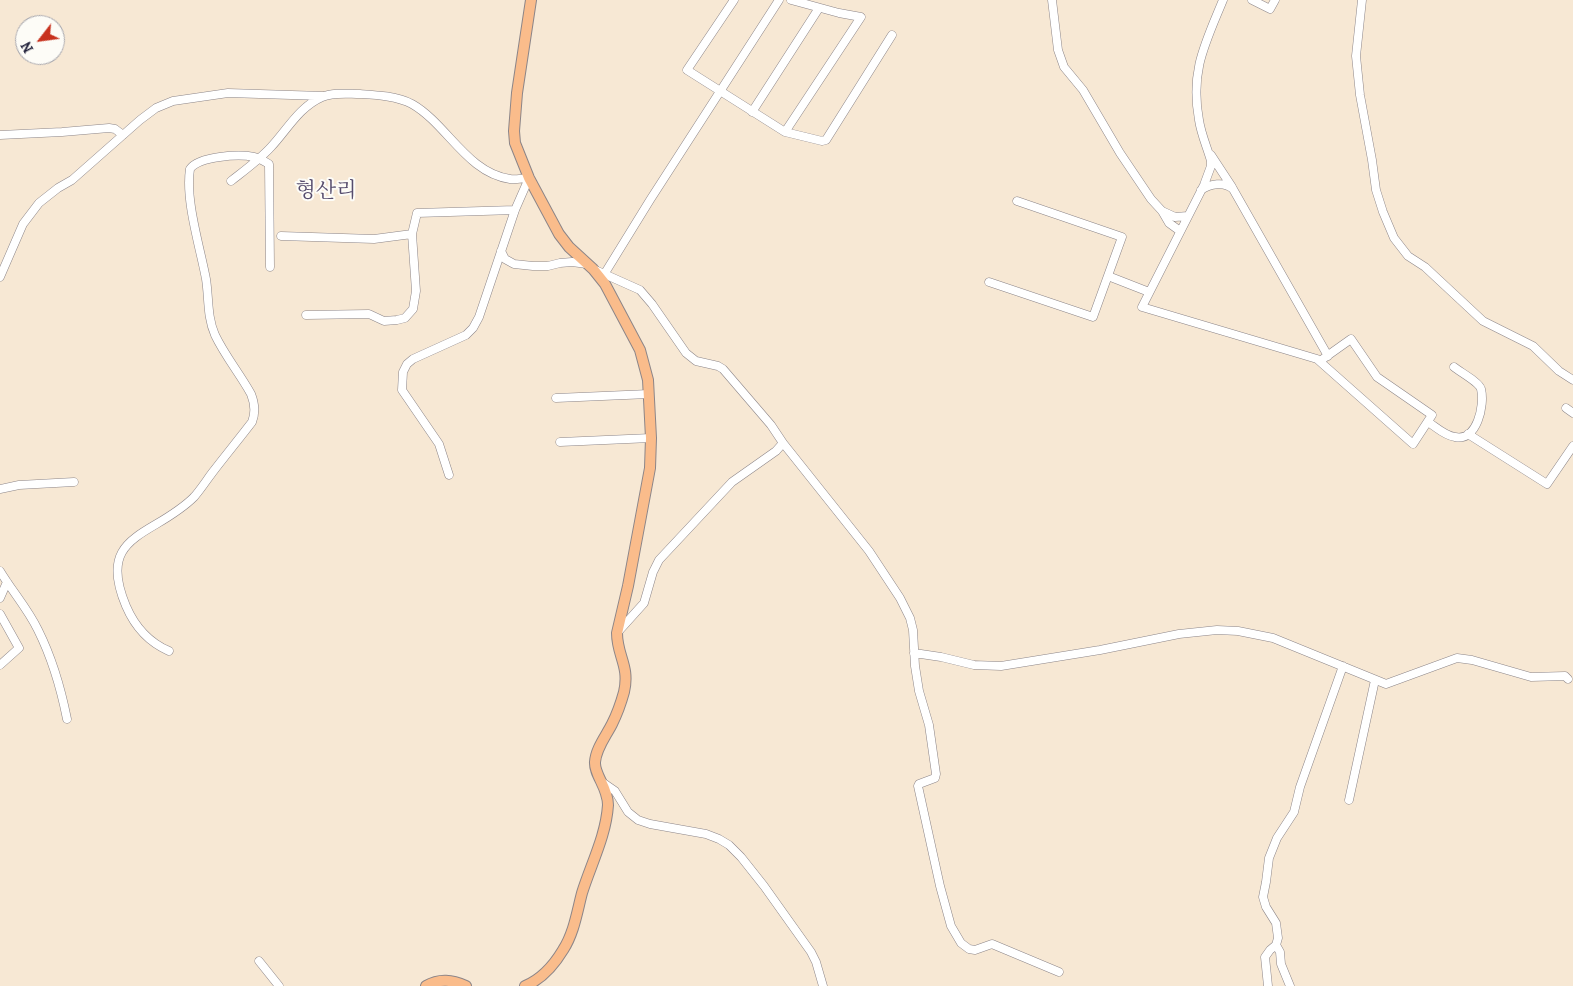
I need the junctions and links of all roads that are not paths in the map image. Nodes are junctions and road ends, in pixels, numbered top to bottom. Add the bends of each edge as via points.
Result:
1 (531, 0) edge
2 (734, 0) edge
3 (779, 0) edge
4 (792, 0) edge
5 (1052, 0) edge
6 (1222, 0) edge
7 (1252, 0) edge
8 (1275, 0) edge
9 (1362, 0) edge
10 (819, 8) junction
11 (892, 35) dead end
12 (720, 92) junction
13 (323, 96) junction
14 (752, 112) junction
15 (785, 132) junction
16 (0, 135) edge
17 (123, 136) junction
18 (1208, 151) junction
19 (259, 159) junction
20 (529, 178) junction
21 (231, 181) dead end
22 (1233, 189) junction
23 (1201, 190) junction
24 (1017, 201) dead end
25 (515, 210) junction
26 (1162, 211) junction
27 (1188, 216) junction
28 (1180, 231) junction
29 (412, 234) junction
30 (281, 236) dead end
31 (501, 251) junction
32 (590, 267) junction
33 (270, 268) dead end
34 (605, 273) junction
35 (1108, 276) junction
36 (0, 277) edge
37 (989, 282) dead end
38 (1150, 292) junction
39 (306, 315) dead end
40 (1328, 356) junction
41 (1320, 361) junction
42 (1454, 367) dead end
43 (1573, 380) edge
44 (649, 394) junction
45 (556, 398) dead end
46 (1566, 408) dead end
47 (1573, 413) edge
48 (1428, 422) junction
49 (1468, 434) junction
50 (651, 438) junction
51 (560, 442) dead end
52 (783, 443) junction
53 (1573, 446) edge
54 (449, 475) dead end
55 (74, 482) dead end
56 (0, 489) edge
57 (0, 571) edge
58 (7, 582) junction
59 (0, 598) edge
60 (0, 614) edge
61 (617, 633) junction
62 (169, 651) dead end
63 (914, 653) junction
64 (0, 665) edge
65 (1343, 666) junction
66 (1568, 679) dead end
67 (1375, 680) junction
68 (68, 719) dead end
69 (602, 782) junction
70 (1349, 800) dead end
71 (1276, 946) junction
72 (259, 960) dead end
73 (1059, 972) dead end
74 (279, 986) edge
75 (426, 986) edge
76 (466, 986) edge
77 (525, 986) edge
78 (823, 986) edge
79 (1268, 986) edge
80 (1290, 986) edge

1 - 20 main road via 516,94 514,131 517,149
2 - 12 street via 687,70
3 - 12 street
4 - 10 street
5 - 26 street via 1058,50 1064,67 1083,90 1128,165
6 - 18 street via 1196,76 1199,121
7 - 8 street via 1270,9
9 - 43 street via 1356,45 1360,95 1376,190 1394,238 1408,256 1425,267 1482,321 1533,346 1559,372
10 - 14 street
10 - 15 street via 861,17
11 - 15 street via 826,140
12 - 14 street
12 - 34 street
13 - 17 street via 228,93 174,101 156,108
13 - 19 street via 291,121
13 - 20 street via 369,95 411,104 485,170 510,179
14 - 15 street
16 - 17 street via 109,128 116,129
17 - 36 street via 72,180 39,203 23,224
18 - 22 street
18 - 23 street via 1211,166
19 - 21 street
19 - 33 street via 269,164
19 - 62 street via 229,157 197,162 190,169 189,188 212,326 251,394 255,408 252,422 195,495 131,540 119,557 118,585 128,612 143,635
20 - 25 street
20 - 32 main road via 563,241
22 - 23 street via 1223,184
22 - 40 street
23 - 27 street
24 - 35 street via 1122,237
25 - 29 street via 417,213
25 - 31 street
26 - 27 street via 1175,217
26 - 28 street via 1169,223
27 - 28 street
28 - 38 street
29 - 30 street via 374,239
29 - 39 street via 416,291 413,309 405,318 384,321 369,314
31 - 32 street via 505,259 514,264 548,266 572,262
31 - 54 street via 473,328 466,335 414,359 403,372 402,390 439,444
32 - 34 street
32 - 44 main road via 605,284 640,350 647,371
34 - 52 street via 646,295 686,353 696,362 723,370
35 - 37 street via 1093,317
35 - 38 street
38 - 41 street via 1142,307
40 - 41 street
40 - 48 street via 1351,339 1377,377 1432,415
41 - 48 street via 1413,444
42 - 49 street via 1481,389 1478,420
44 - 45 street
44 - 50 main road
46 - 47 street
48 - 49 street via 1454,437
49 - 53 street via 1547,484
50 - 51 street
50 - 61 main road via 647,487
52 - 61 street via 732,482 659,560 644,603
52 - 63 street via 888,579 910,618
55 - 56 street
57 - 58 street
58 - 59 street
58 - 68 street via 39,630 58,680
60 - 64 street via 19,648
61 - 69 main road via 626,678 616,716 596,758 595,768
63 - 65 street via 974,665 1001,666 1178,634 1231,631 1273,638
63 - 73 street via 936,774 935,778 918,786 951,926 961,943 969,949 992,944
65 - 67 street
65 - 71 street via 1294,812 1277,838 1269,858 1263,897 1276,924
66 - 67 street via 1565,676 1531,677 1457,658 1394,682 1386,684
67 - 70 street
69 - 77 main road via 608,797 606,821 572,931 564,950 544,975
69 - 78 street via 618,795 628,812 638,820 713,836 734,850 811,952
71 - 79 street via 1265,957
71 - 80 street
72 - 74 street
75 - 76 main road via 442,980

